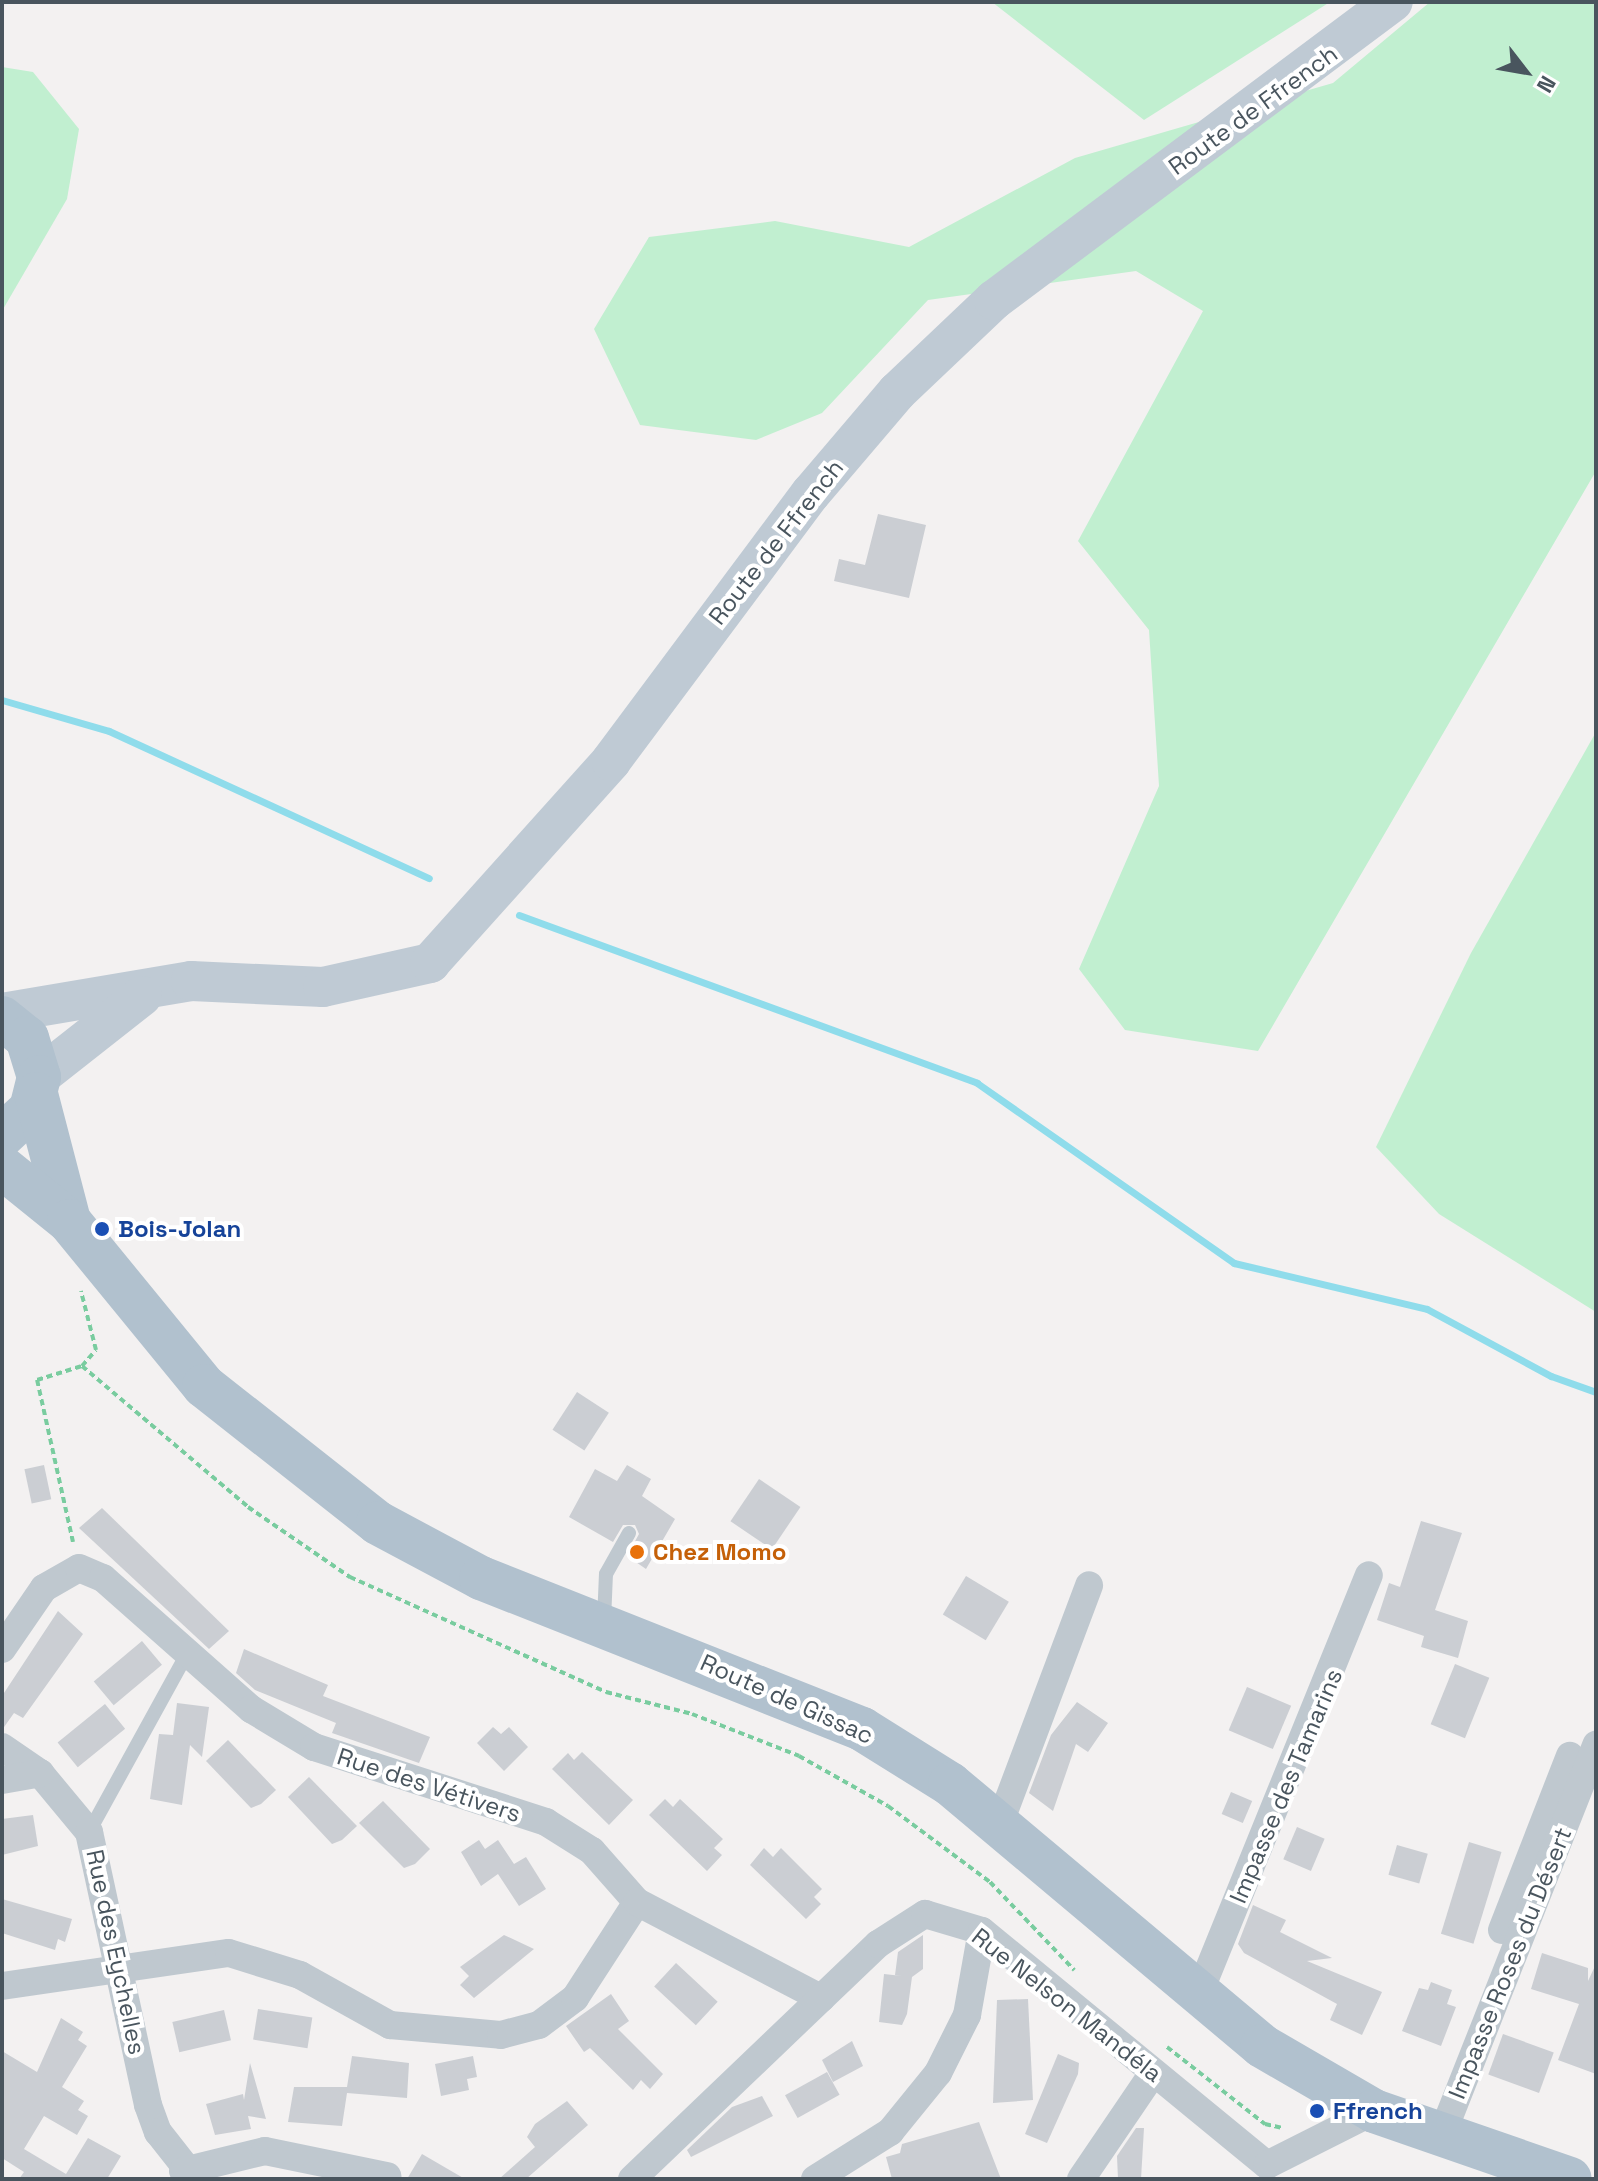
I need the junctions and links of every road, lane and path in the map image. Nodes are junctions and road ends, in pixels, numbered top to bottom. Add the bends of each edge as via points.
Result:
1 (1393, 2) edge
2 (155, 987) junction
3 (2, 1016) edge
4 (37, 1086) junction
5 (2, 1136) edge
6 (2, 1167) edge
7 (69, 1221) junction
8 (78, 1280) dead end
9 (82, 1366) junction
10 (629, 1533) dead end
11 (79, 1568) junction
12 (1369, 1575) dead end
13 (1089, 1585) dead end
14 (604, 1622) junction
15 (2, 1649) edge
16 (187, 1654) junction
17 (1596, 1745) edge
18 (2, 1747) edge
19 (1570, 1756) dead end
20 (40, 1773) junction
21 (2, 1780) edge
22 (999, 1825) junction
23 (89, 1832) junction
24 (637, 1902) junction
25 (982, 1931) junction
26 (123, 1963) junction
27 (1085, 1980) dead end
28 (2, 1986) edge
29 (1198, 1996) junction
30 (821, 1998) junction
31 (1156, 2038) dead end
32 (1153, 2073) junction
33 (1374, 2111) junction
34 (1434, 2134) junction
35 (1307, 2143) junction
36 (1273, 2172) edge
37 (189, 2175) edge
38 (387, 2176) dead end
39 (632, 2179) edge
40 (815, 2179) edge
41 (1081, 2179) edge
42 (1570, 2179) edge

1 - 2 main road, Route de Ffrench via 994,300 897,392 811,493 611,761 452,947 399,975 323,987 191,981
2 - 3 main road, Route de Ffrench
2 - 4 main road, Route de Ffrench via 71,1044
3 - 4 main road, Route de Gissac via 27,1038
4 - 5 main road via 22,1121
4 - 7 main road, Route de Gissac
6 - 7 main road, Route de Gissac
7 - 14 main road, Route de Gissac via 204,1386 301,1468 378,1523 481,1578
8 - 9 path via 96,1350
9 - 11 path via 37,1380
9 - 27 path via 248,1507 350,1577 606,1692 692,1714 799,1756 888,1806 990,1882
10 - 14 lane via 606,1574
11 - 15 street via 44,1588
11 - 16 street, Rue des Vétivers via 103,1578
12 - 29 street, Impasse des Tamarins
13 - 22 street
14 - 22 main road, Route de Gissac via 862,1729
16 - 23 lane
16 - 24 street, Rue des Vétivers via 251,1709 314,1747 546,1822 592,1851
17 - 34 street, Impasse Roses du Désert
18 - 20 street, Rue des Eychelles
19 - 34 street
20 - 21 street
20 - 23 street, Rue des Eychelles
22 - 29 main road, Route de Gissac
23 - 26 street, Rue des Eychelles
24 - 26 street via 575,1998 539,2025 501,2035 390,2025 300,1975 229,1953
24 - 30 street
25 - 30 street, Rue Nelson Mandéla via 925,1914 878,1944
25 - 32 street, Rue Nelson Mandéla
25 - 40 street via 967,2015 938,2073 890,2132
26 - 28 street
26 - 37 street, Rue des Eychelles via 148,2105
29 - 33 main road, Route de Gissac via 1262,2046
30 - 39 street, Rue Nelson Mandéla
31 - 35 path via 1265,2124
32 - 36 street, Rue Nelson Mandéla
32 - 41 street
33 - 34 main road, Route de Gissac
33 - 35 street, Rue Nelson Mandéla
34 - 42 main road, Route de Gissac
35 - 36 street, Rue Nelson Mandéla
37 - 38 street via 265,2151

